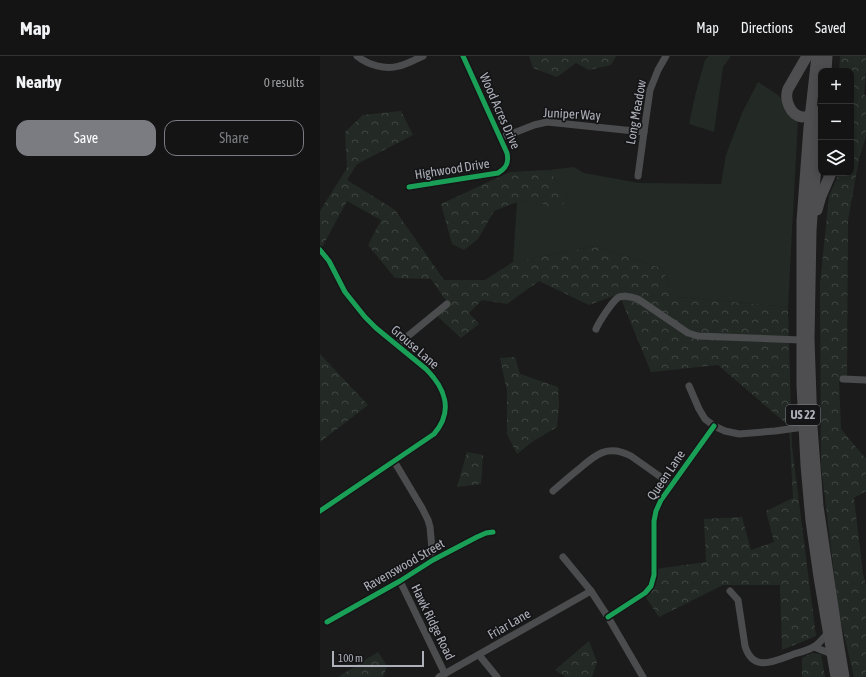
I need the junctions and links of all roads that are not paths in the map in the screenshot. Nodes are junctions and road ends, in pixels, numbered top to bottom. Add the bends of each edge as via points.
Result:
1 (357, 56) edge
2 (423, 56) edge
3 (463, 56) edge
4 (666, 56) edge
5 (807, 56) edge
6 (817, 56) edge
7 (827, 56) edge
8 (826, 68) edge
9 (817, 113) edge
10 (817, 127) edge
11 (644, 132) junction
12 (501, 138) junction
13 (498, 173) joint
14 (638, 176) dead end
15 (830, 176) edge
16 (409, 187) dead end
17 (811, 231) junction
18 (320, 250) edge
19 (447, 304) dead end
20 (596, 328) dead end
21 (801, 340) junction
22 (397, 345) junction
23 (843, 380) dead end
24 (866, 380) edge
25 (689, 386) dead end
26 (714, 426) junction
27 (804, 427) junction
28 (394, 461) junction
29 (672, 485) junction
30 (553, 491) dead end
31 (320, 511) edge
32 (493, 532) dead end
33 (563, 557) dead end
34 (433, 560) junction
35 (400, 581) junction
36 (591, 591) junction
37 (730, 591) dead end
38 (608, 617) junction
39 (327, 622) dead end
40 (828, 633) junction
41 (838, 641) junction
42 (814, 647) junction
43 (832, 654) junction
44 (479, 655) junction
45 (442, 676) edge
46 (497, 677) edge
47 (643, 677) edge
48 (836, 677) edge
49 (844, 677) edge
50 (849, 677) edge

1 - 2 street via 373,65 389,68 399,67
3 - 12 street, Wood Acres Drive
4 - 11 street, Long Meadow via 650,90
5 - 9 highway via 786,92 787,100 790,109 799,116
6 - 9 highway, US 22
7 - 8 highway
9 - 10 highway, US 22
10 - 17 highway, US 22
10 - 21 highway, US 22 via 802,221
11 - 12 street, Juniper Way via 547,122 534,124
11 - 14 street, Long Meadow
12 - 13 street, Wood Acres Drive via 509,158 505,169
13 - 16 street, Highwood Drive
15 - 17 highway
17 - 41 highway, US 22 via 812,427 818,506
18 - 22 street, Grouse Lane via 330,261 345,292 365,317
19 - 22 street
20 - 21 street via 618,297 630,296 698,336
21 - 27 highway, US 22
22 - 28 street, Grouse Lane via 434,376 444,396 446,408 441,424 434,434
23 - 24 street
25 - 26 street via 705,419
26 - 27 street via 739,434
26 - 29 street, Queen Lane
27 - 40 highway, US 22 via 811,521
28 - 31 street, Grouse Lane
28 - 34 street via 428,520
29 - 30 street via 631,456 611,450 591,458
29 - 38 street, Queen Lane via 656,511 654,575 651,586 646,593
32 - 34 street, Ravenswood Street via 477,537
33 - 36 street
34 - 35 street, Ravenswood Street
35 - 39 street, Ravenswood Street
35 - 45 street, Hawk Ridge Road
36 - 38 street
36 - 44 street, Friar Lane
37 - 42 street via 738,600 745,646 753,660 771,662
38 - 47 street
40 - 42 street
40 - 43 highway, US 22
41 - 49 highway, US 22
41 - 50 highway
42 - 43 street
43 - 48 highway, US 22
44 - 45 street, Friar Lane
44 - 46 street

